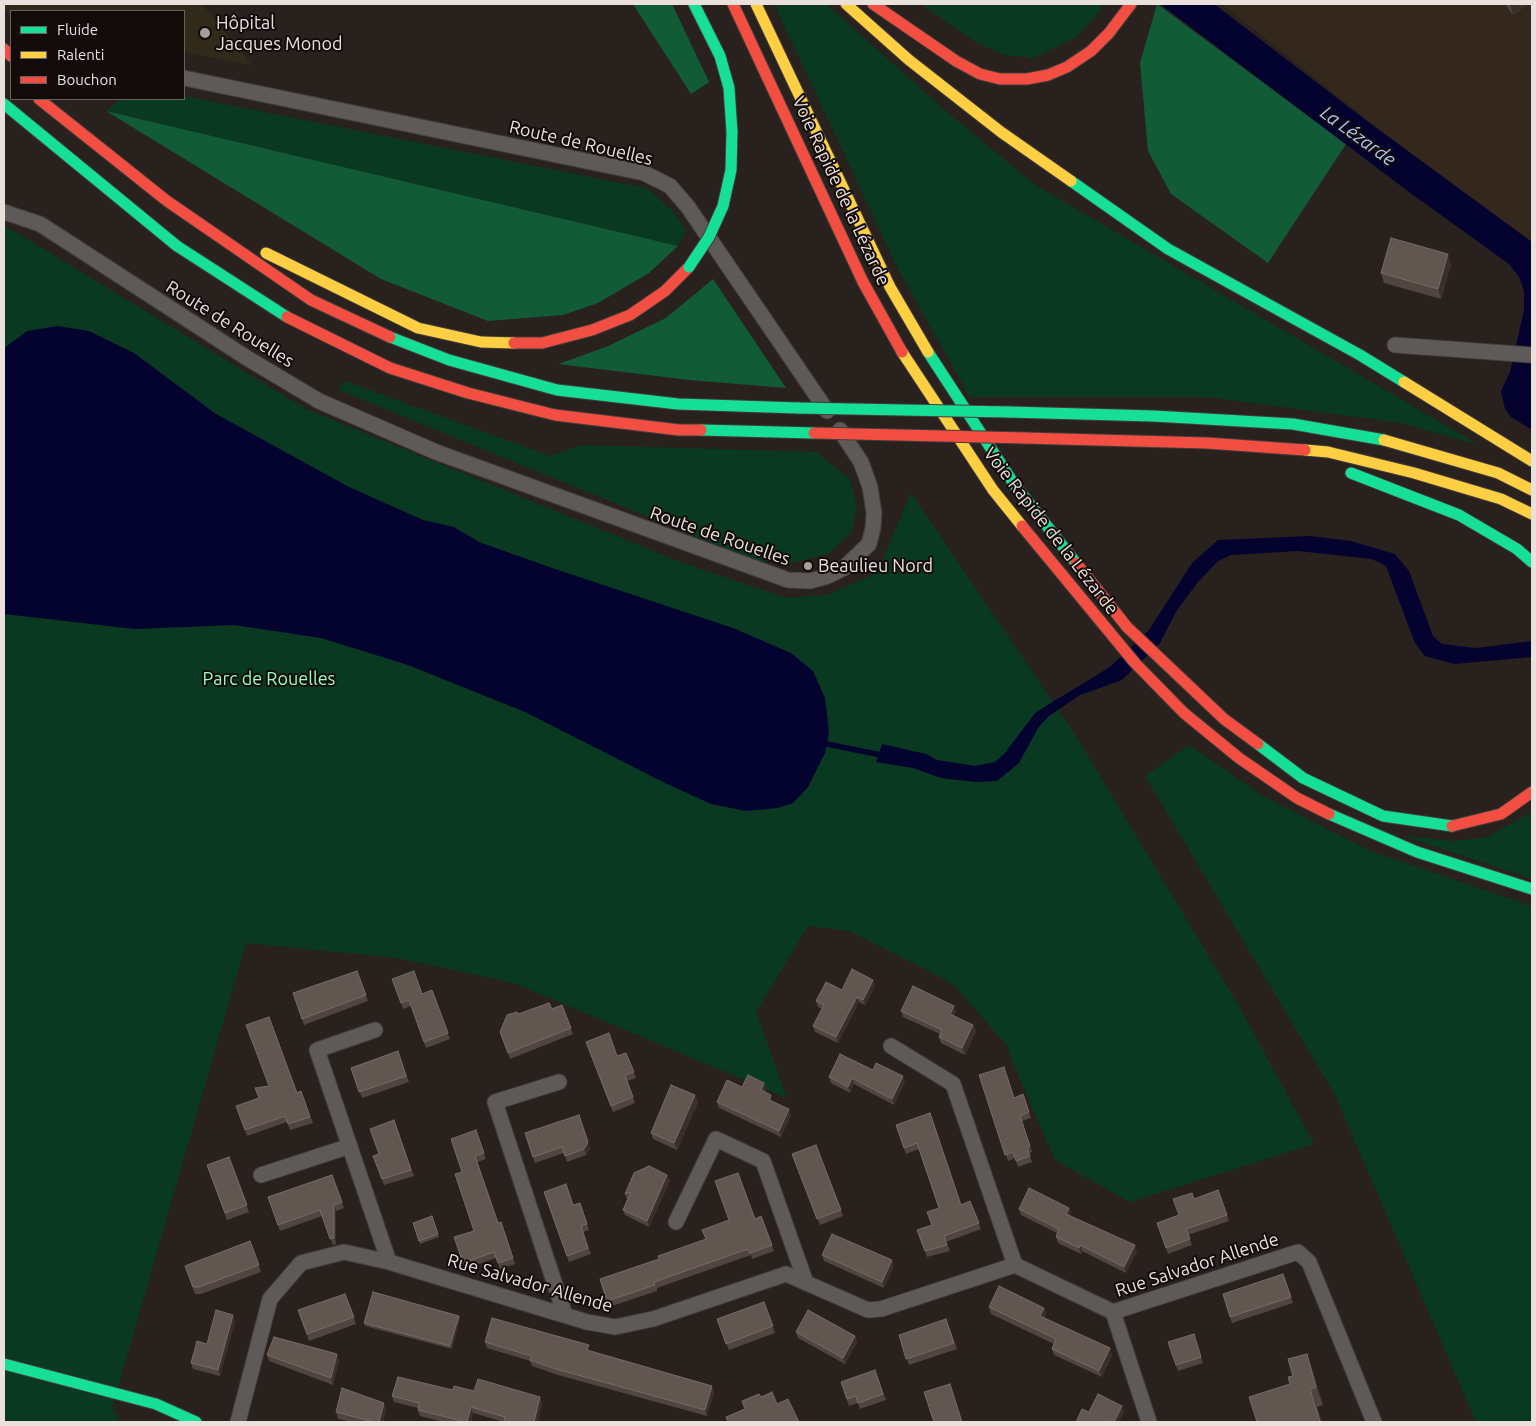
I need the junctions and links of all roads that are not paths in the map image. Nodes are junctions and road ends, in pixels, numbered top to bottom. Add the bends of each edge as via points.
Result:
1 (694, 4) edge
2 (733, 4) edge
3 (756, 4) edge
4 (846, 4) edge
5 (873, 4) edge
6 (1131, 4) edge
7 (185, 78) edge
8 (40, 100) edge
9 (4, 104) edge
10 (75, 112) dead end
11 (167, 201) junction
12 (4, 212) edge
13 (184, 212) junction
14 (1395, 345) dead end
15 (1532, 355) edge
16 (1207, 444) junction
17 (1291, 461) dead end
18 (1532, 461) edge
19 (1338, 470) dead end
20 (1532, 490) edge
21 (1532, 514) edge
22 (1532, 562) edge
23 (1532, 792) edge
24 (1532, 890) edge
25 (375, 1030) dead end
26 (891, 1046) dead end
27 (559, 1082) dead end
28 (350, 1146) junction
29 (261, 1175) dead end
30 (676, 1222) dead end
31 (389, 1262) junction
32 (1015, 1265) junction
33 (806, 1283) junction
34 (1114, 1312) junction
35 (565, 1315) junction
36 (4, 1364) edge
37 (196, 1422) edge
38 (238, 1422) edge
39 (1149, 1422) edge
40 (1374, 1422) edge

1 - 13 main road, bridge via 720,56 729,88 732,161 723,206 709,237 689,267 630,315 592,330 542,343 481,342 418,328
2 - 24 main road, Voie Rapide de la Lézarde via 863,282 914,372 993,490 1135,663 1184,712 1239,758 1297,798 1417,852
3 - 23 main road, Voie Rapide de la Lézarde via 890,287 934,363 1014,484 1127,627 1224,719 1303,778 1383,816 1450,826 1501,814
4 - 18 main road via 909,60 1000,132 1168,249 1360,355
5 - 6 main road via 980,74 1000,79 1027,79 1067,67 1090,51
7 - 12 street, Route de Rouelles via 644,173 670,186 688,207 861,462 870,487 874,513 869,544 844,568 828,576 810,581 788,580 436,452 319,401 40,224
8 - 11 main road
9 - 16 main road, bridge via 177,246 294,321 390,368 468,394 555,415 679,430
10 - 11 main road
11 - 13 main road
13 - 20 main road, bridge via 311,300 384,335 449,360 557,390 678,404 1153,416 1293,424 1384,440 1498,473
14 - 15 street
16 - 17 main road
16 - 21 main road via 1328,452 1414,472 1501,499
19 - 22 main road via 1356,474 1459,515 1517,549
25 - 28 street via 316,1050
26 - 32 street via 953,1084
27 - 35 street via 496,1102
28 - 29 street
28 - 31 street
30 - 33 street via 716,1140 763,1161
31 - 35 street, Rue Salvador Allende
31 - 38 street, Rue Salvador Allende via 344,1252 300,1263 270,1299
32 - 33 street, Rue Salvador Allende via 881,1309 868,1310
32 - 34 street, Rue Salvador Allende
33 - 35 street, Rue Salvador Allende via 786,1274 653,1319 615,1327
34 - 39 street
34 - 40 street, Rue Salvador Allende via 1298,1252 1309,1262
36 - 37 main road via 156,1404

